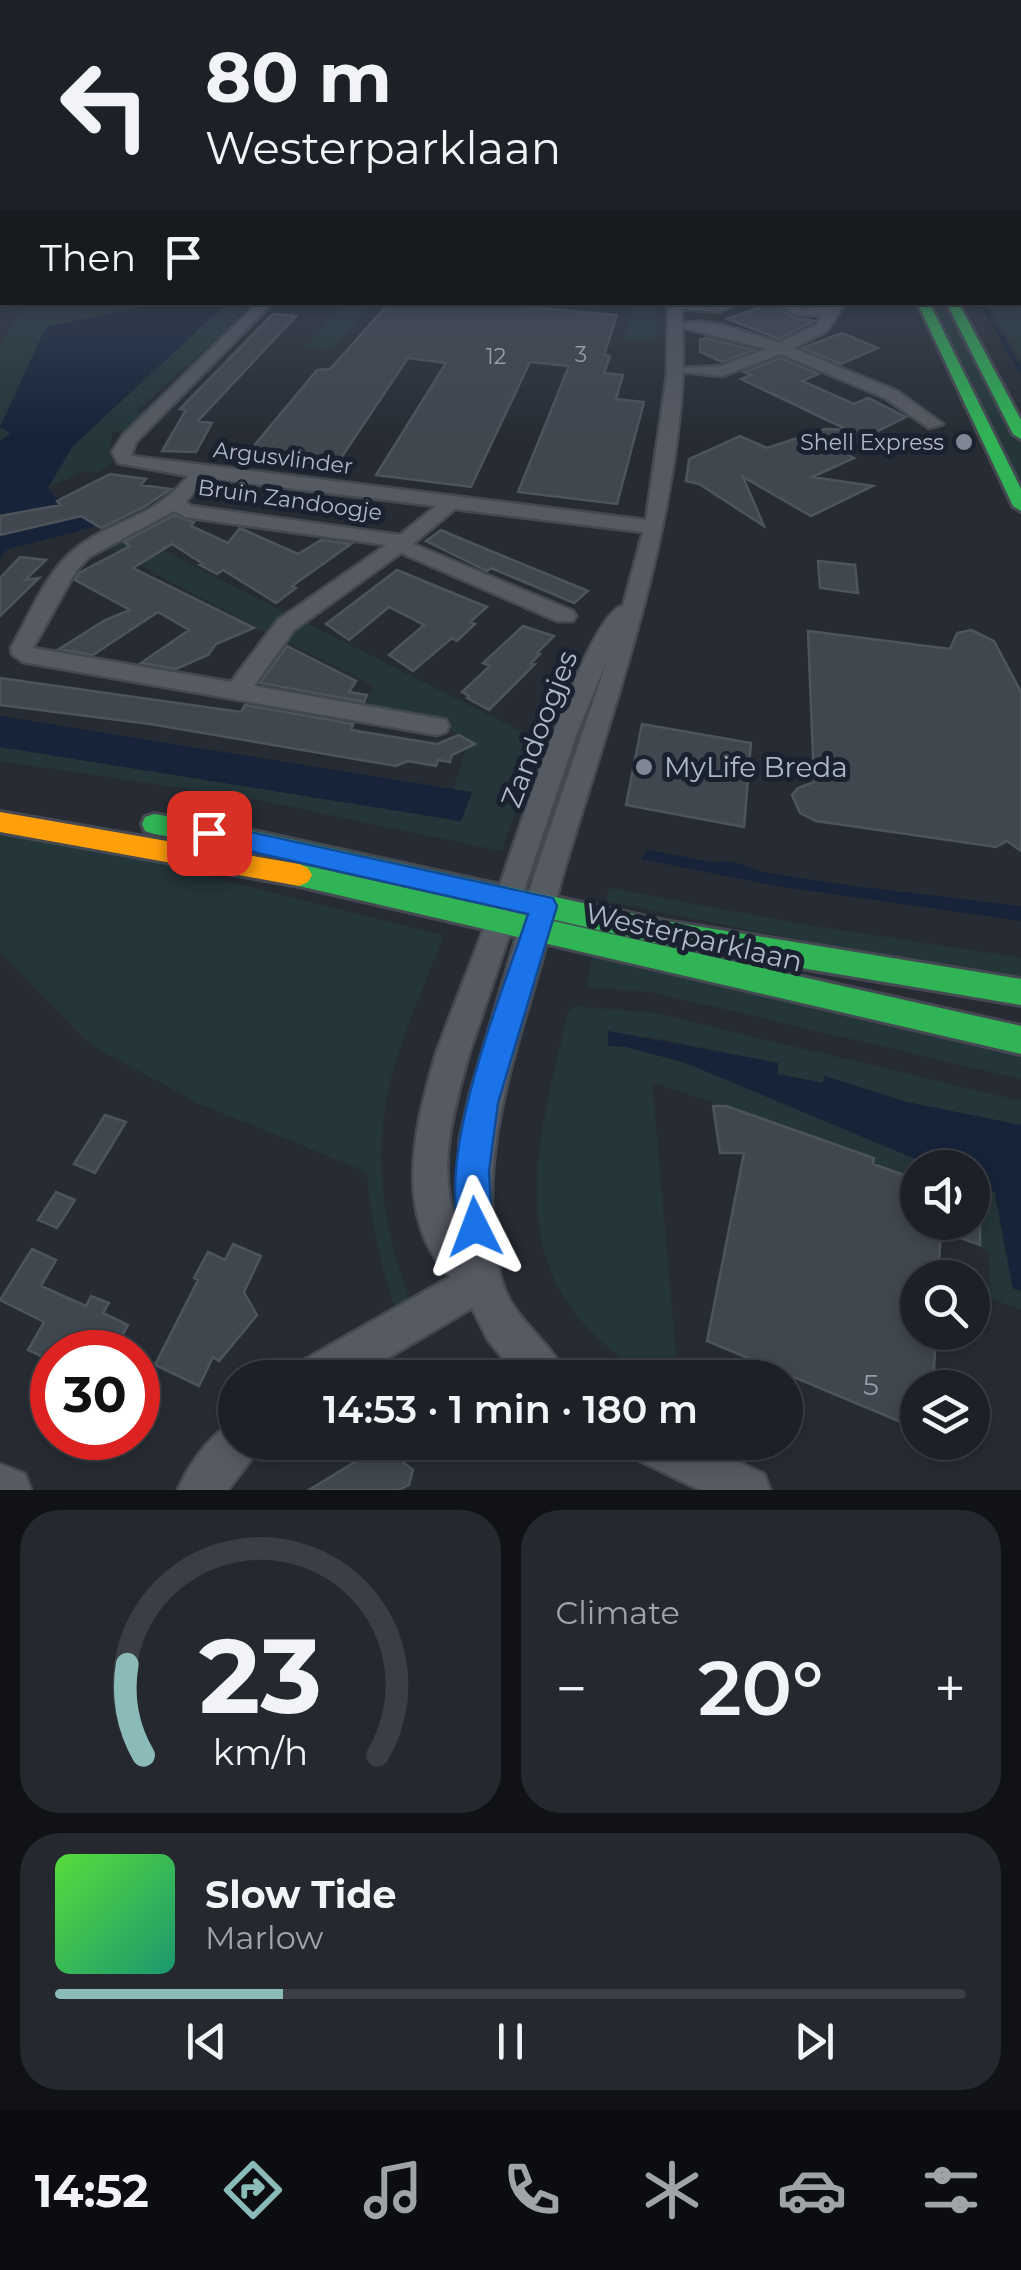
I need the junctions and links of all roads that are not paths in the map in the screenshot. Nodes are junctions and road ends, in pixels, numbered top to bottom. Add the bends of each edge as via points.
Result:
1 (264, 305) edge
2 (675, 305) edge
3 (693, 305) edge
4 (728, 305) edge
5 (788, 305) edge
6 (924, 305) edge
7 (954, 305) edge
8 (720, 308) junction
9 (832, 312) edge
10 (688, 324) dead end
11 (715, 326) junction
12 (780, 349) junction
13 (689, 370) dead end
14 (935, 424) dead end
15 (1021, 434) edge
16 (201, 471) junction
17 (451, 502) junction
18 (176, 503) junction
19 (1021, 506) edge
20 (652, 528) junction
21 (398, 542) junction
22 (565, 616) dead end
23 (236, 693) junction
24 (437, 726) dead end
25 (132, 820) dead end
26 (0, 822) edge
27 (523, 914) junction
28 (1021, 992) edge
29 (1021, 1040) edge
30 (480, 1281) junction
31 (345, 1360) edge
32 (533, 1360) edge
33 (224, 1460) edge
34 (684, 1460) edge
35 (0, 1486) edge
36 (9, 1490) edge
37 (200, 1490) edge
38 (748, 1490) edge

1 - 16 street, Argusvlinder via 121,452 136,463
2 - 20 street, Zandoogjes via 672,418
3 - 8 street
4 - 8 street
5 - 9 street
6 - 19 main road
7 - 15 main road
8 - 11 street
9 - 12 street
10 - 11 street
11 - 12 street
12 - 13 street via 736,368
12 - 14 street via 906,401
16 - 17 street, Argusvlinder
16 - 18 street
17 - 20 street, Argusvlinder
17 - 21 street
18 - 21 street, Bruin Zandoogje via 184,511
18 - 23 street via 82,553 67,568 23,654
20 - 27 street, Zandoogjes via 628,626 550,870
21 - 22 street, Bruin Zandoogje
21 - 23 street via 286,625
23 - 24 street
25 - 27 main road, Westerparklaan via 244,838
26 - 27 main road, Westerparklaan
27 - 28 main road, Westerparklaan
27 - 29 main road, Westerparklaan
27 - 30 street, Zandoogjes via 447,1070 429,1168 443,1232 460,1267
30 - 31 street
30 - 32 street, Zandoogjes via 499,1319
33 - 37 street
34 - 38 street
35 - 36 street

